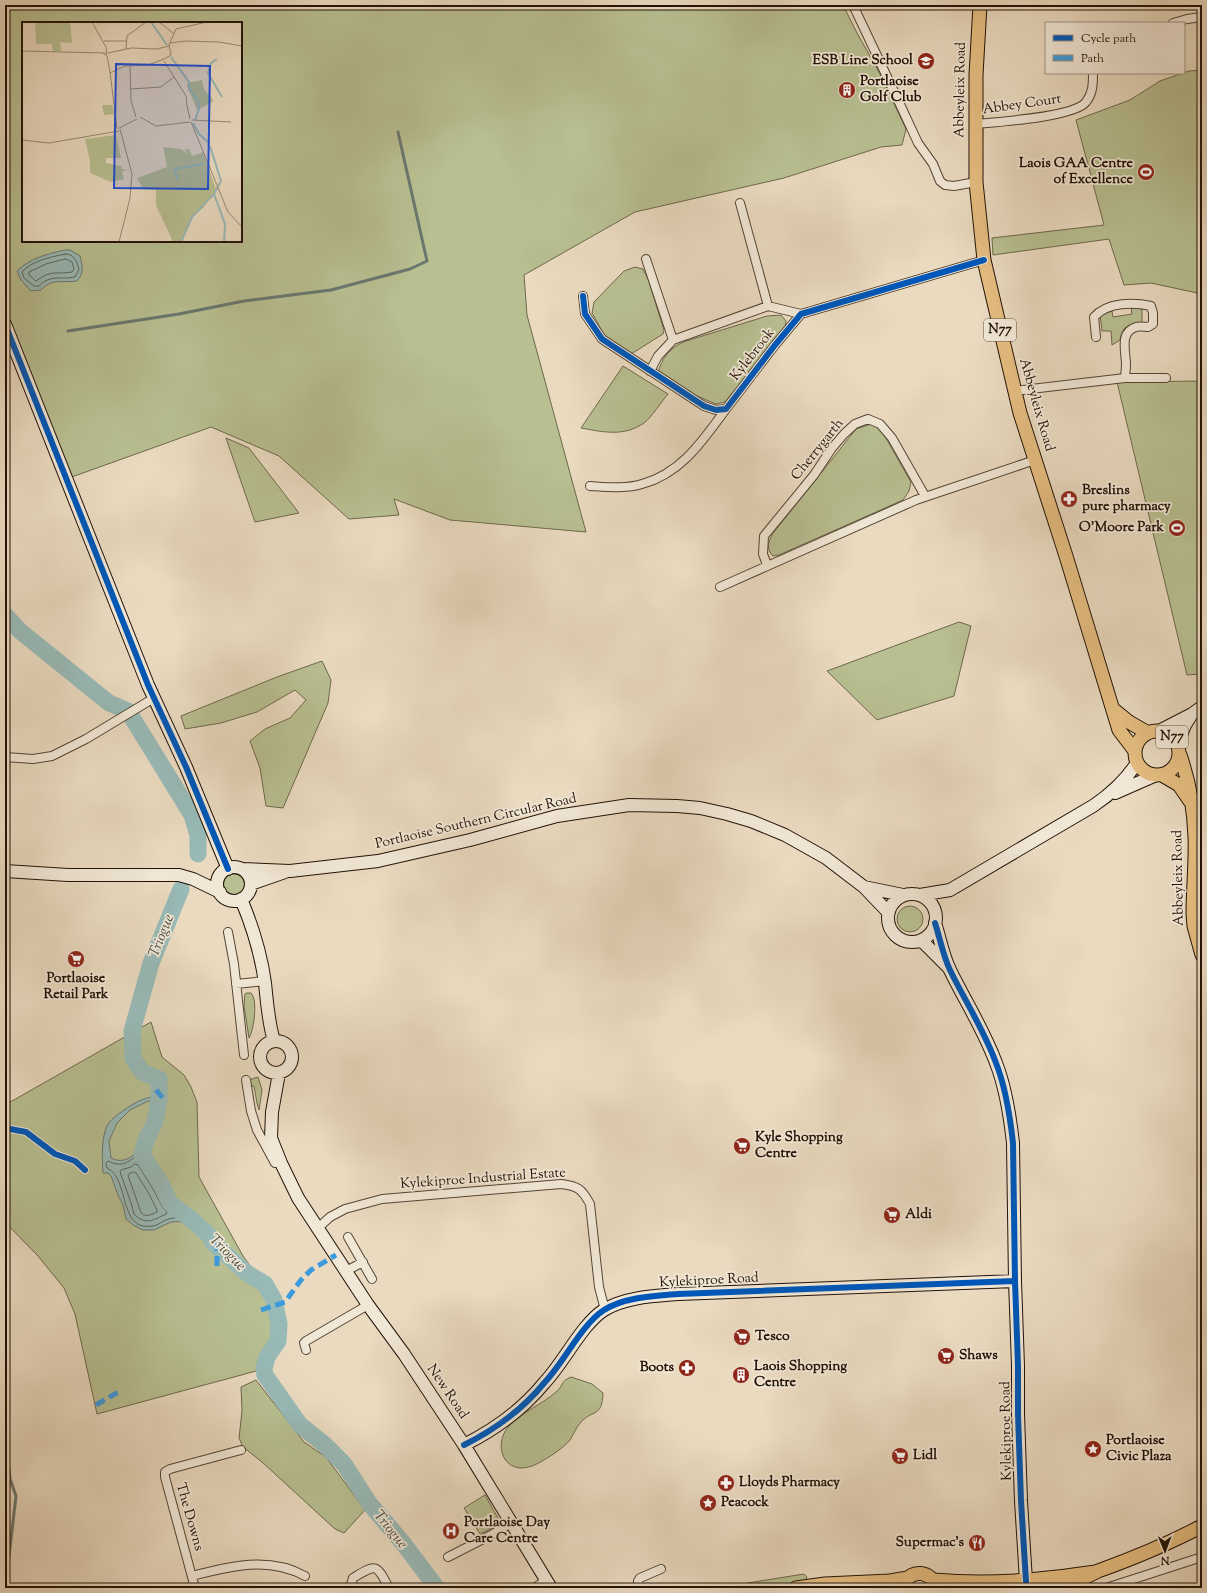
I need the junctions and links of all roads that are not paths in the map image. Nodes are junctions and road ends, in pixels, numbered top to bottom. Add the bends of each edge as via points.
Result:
1 (853, 5) edge
2 (980, 5) edge
3 (1202, 18) edge
4 (1176, 22) edge
5 (1093, 74) edge
6 (976, 124) junction
7 (976, 182) junction
8 (740, 203) dead end
9 (646, 258) dead end
10 (984, 260) junction
11 (582, 296) dead end
12 (768, 306) junction
13 (801, 314) junction
14 (5, 324) edge
15 (1096, 337) dead end
16 (674, 340) junction
17 (650, 371) junction
18 (1125, 378) junction
19 (1166, 378) dead end
20 (1014, 391) junction
21 (726, 409) junction
22 (1035, 460) junction
23 (590, 486) dead end
24 (925, 496) junction
25 (767, 566) junction
26 (720, 587) dead end
27 (154, 698) junction
28 (1114, 709) junction
29 (1197, 711) edge
30 (1154, 732) junction
31 (1179, 749) junction
32 (5, 757) edge
33 (1136, 757) junction
34 (1159, 775) junction
35 (1108, 796) junction
36 (1190, 800) junction
37 (242, 869) junction
38 (5, 871) edge
39 (290, 871) junction
40 (224, 872) junction
41 (193, 879) junction
42 (251, 884) junction
43 (864, 887) junction
44 (950, 890) junction
45 (220, 892) junction
46 (903, 895) junction
47 (920, 895) junction
48 (241, 899) junction
49 (888, 912) junction
50 (935, 917) junction
51 (228, 932) dead end
52 (921, 940) junction
53 (1202, 955) edge
54 (949, 968) junction
55 (265, 981) junction
56 (236, 984) junction
57 (274, 1041) junction
58 (244, 1055) dead end
59 (279, 1073) junction
60 (246, 1080) dead end
61 (281, 1163) junction
62 (318, 1228) junction
63 (348, 1237) dead end
64 (363, 1262) junction
65 (349, 1276) junction
66 (372, 1279) dead end
67 (1015, 1281) junction
68 (368, 1305) junction
69 (605, 1310) junction
70 (306, 1350) dead end
71 (464, 1445) junction
72 (241, 1450) dead end
73 (511, 1523) junction
74 (1202, 1526) edge
75 (1202, 1531) edge
76 (1183, 1536) junction
77 (1202, 1556) edge
78 (448, 1557) dead end
79 (661, 1570) dead end
80 (1096, 1572) junction
81 (192, 1576) junction
82 (305, 1576) dead end
83 (1026, 1581) junction
84 (905, 1583) edge
85 (549, 1584) edge
86 (936, 1584) edge
87 (195, 1588) edge
88 (350, 1588) edge
89 (389, 1588) edge
90 (534, 1588) edge
91 (639, 1588) edge
92 (796, 1588) edge
93 (1059, 1588) edge
94 (1106, 1588) edge

1 - 7 street via 918,143 933,164 940,181 945,185 954,186
2 - 6 main road, Abbeyleix Road / N77
3 - 4 street
5 - 6 street, Abbey Court via 1093,90 1086,103 1068,112
6 - 7 main road, Abbeyleix Road / N77
7 - 10 main road, Abbeyleix Road / N77
8 - 12 street
9 - 16 street
10 - 13 street
10 - 20 main road, Abbeyleix Road / N77
11 - 17 street via 585,314 602,339
12 - 13 street
12 - 16 street
13 - 21 street, Kylebrook
14 - 27 main road
15 - 18 street via 1094,317 1108,306 1151,306 1154,313 1153,324 1148,327 1136,327 1125,335
16 - 17 street via 658,356
17 - 21 street via 704,406 716,410
18 - 19 street
18 - 20 street
20 - 22 main road, Abbeyleix Road / N77
21 - 23 street, Kylebrook via 690,455 670,472 642,484
22 - 24 street
22 - 28 main road, Abbeyleix Road / N77
24 - 25 street
24 - 25 street, Cherrygarth via 892,438 880,424 868,419 855,424 832,448 814,475 764,536 763,554
25 - 26 street
27 - 32 street via 86,739 52,756 34,759
27 - 40 main road via 186,767
28 - 30 main road, N77 via 1129,722
28 - 33 main road, Abbeyleix Road / N77 via 1120,730
29 - 30 main road
29 - 31 main road via 1185,725
30 - 31 main road, N77 via 1170,734
30 - 33 main road, N77 via 1139,740
31 - 34 main road, N77 via 1176,766
31 - 36 main road, Abbeyleix Road / N77 via 1188,781
33 - 34 main road, N77 via 1145,772
33 - 35 main road via 1126,779
34 - 35 main road
34 - 36 main road, Abbeyleix Road / N77 via 1179,785
35 - 44 main road
36 - 53 main road, Abbeyleix Road / N77 via 1195,838 1193,914
37 - 39 main road, Portlaoise Southern Circular Road
37 - 40 main road via 232,867
37 - 42 main road via 249,876
38 - 41 main road via 68,875 179,875
39 - 42 main road, Portlaoise Southern Circular Road
39 - 43 main road, Portlaoise Southern Circular Road via 378,861 470,840 557,816 629,805 658,805 700,808 768,827 813,850
40 - 41 main road
40 - 45 main road via 217,885
41 - 45 main road
42 - 48 main road via 247,895
43 - 46 main road, Portlaoise Southern Circular Road
43 - 49 main road, Portlaoise Southern Circular Road
44 - 47 main road
44 - 50 main road
45 - 48 main road via 229,900
46 - 47 main road
46 - 49 main road via 893,902
47 - 50 main road via 930,901
48 - 55 main road via 252,924
49 - 52 main road via 888,924 894,934 903,941
50 - 52 main road via 930,934
50 - 54 main road
51 - 56 street
52 - 54 main road
54 - 67 main road, Kylekiproe Road via 980,1026 996,1063 1009,1113 1013,1143
55 - 56 street
55 - 57 main road via 269,1025
56 - 58 street
57 - 59 main road via 262,1048 260,1058 266,1070
57 - 59 main road via 287,1044 293,1056 291,1066
59 - 61 main road, New Road via 272,1112 271,1138
60 - 61 street via 257,1130 275,1163
61 - 62 main road, New Road via 298,1198
62 - 65 main road, New Road
62 - 69 street, Kylekiproe Industrial Estate via 330,1216 345,1209 382,1199 574,1185 584,1193 591,1209 599,1287
63 - 64 street
64 - 65 street
64 - 66 street
65 - 68 main road, New Road
67 - 69 main road, Kylekiproe Road via 678,1294 640,1298
67 - 83 main road, Kylekiproe Road via 1020,1489
68 - 70 street via 306,1341
68 - 71 main road, New Road
69 - 71 main road, Kylekiproe Road via 591,1321 546,1382 528,1401 481,1436
71 - 73 main road, New Road
72 - 81 street, The Downs via 165,1472
73 - 78 street
73 - 85 main road, New Road
74 - 76 main road
75 - 76 main road
76 - 80 main road
77 - 94 street
79 - 91 street via 640,1578
80 - 83 main road
80 - 93 main road
81 - 82 street via 221,1568 254,1564 280,1566
81 - 87 street, The Downs
83 - 86 main road
84 - 86 main road via 915,1574 921,1573 927,1574
84 - 92 main road via 890,1581 824,1584
85 - 90 street
88 - 89 street via 352,1578 370,1568 380,1571

